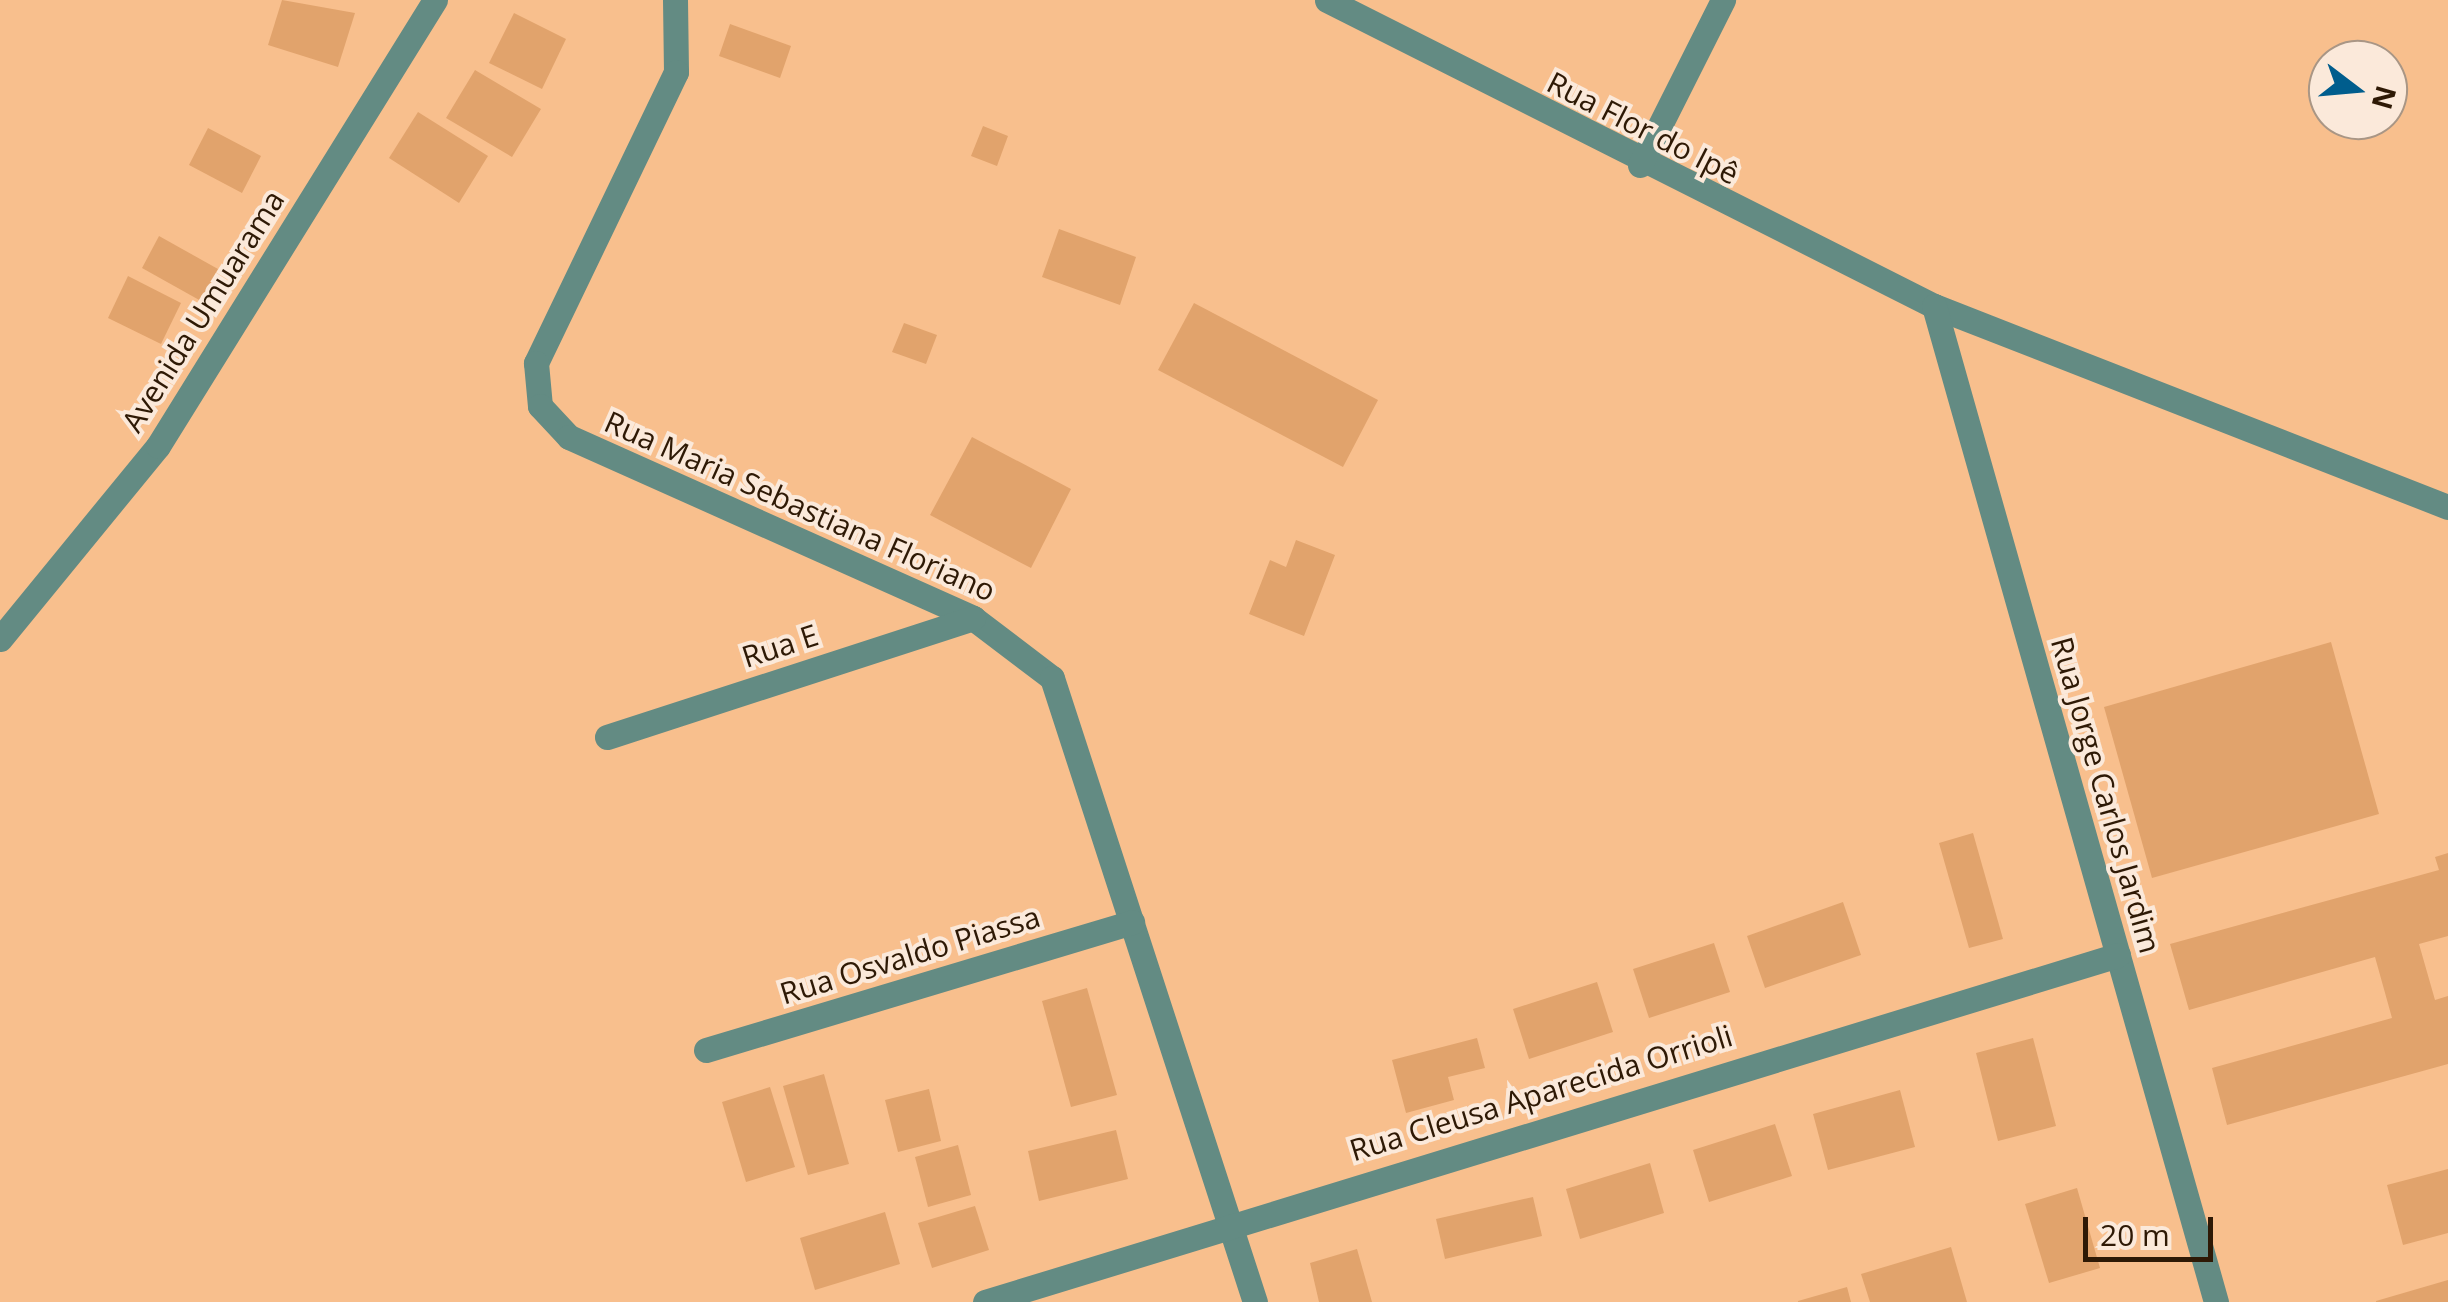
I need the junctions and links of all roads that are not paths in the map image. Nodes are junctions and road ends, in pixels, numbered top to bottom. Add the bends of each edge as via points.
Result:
1 (435, 0) edge
2 (675, 0) edge
3 (1723, 0) edge
4 (1335, 2) edge
5 (1640, 165) junction
6 (1934, 306) junction
7 (2448, 507) edge
8 (973, 618) junction
9 (0, 639) edge
10 (607, 737) dead end
11 (1132, 922) junction
12 (2118, 955) junction
13 (706, 1050) dead end
14 (1229, 1220) junction
15 (986, 1302) edge
16 (1254, 1302) edge
17 (2216, 1302) edge

1 - 9 street, Avenida Umuarama via 158,446
2 - 8 street, Rua Maria Sebastiana Floriano via 676,72 536,364 540,406 570,438
3 - 5 street
4 - 5 street, Rua Flor do Ipê
5 - 6 street, Rua Flor do Ipê
6 - 7 street, Rua Flor do Ipê
6 - 12 street, Rua Jorge Carlos Jardim
8 - 10 street, Rua E
8 - 11 street, Rua Maria Sebastiana Floriano via 1052,678
11 - 13 street, Rua Osvaldo Piassa
11 - 14 street, Rua Maria Sebastiana Floriano
12 - 14 street, Rua Cleusa Aparecida Orrioli
12 - 17 street, Rua Jorge Carlos Jardim
14 - 15 street, Rua Cleusa Aparecida Orrioli
14 - 16 street, Rua Maria Sebastiana Floriano

